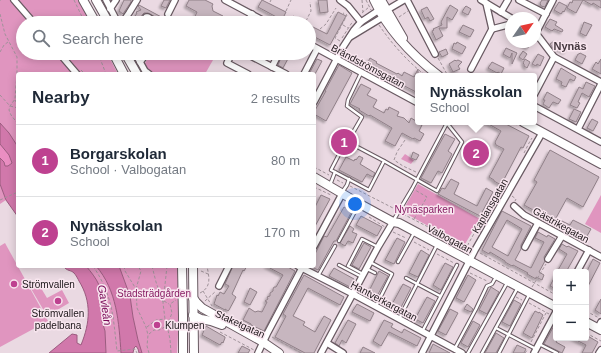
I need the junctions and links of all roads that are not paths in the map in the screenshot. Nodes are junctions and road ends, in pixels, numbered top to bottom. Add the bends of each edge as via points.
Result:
1 (14, 0) edge
2 (83, 0) edge
3 (96, 0) edge
4 (106, 0) edge
5 (116, 0) edge
6 (136, 0) edge
7 (175, 0) edge
8 (225, 0) edge
9 (340, 0) edge
10 (382, 0) edge
11 (405, 0) edge
12 (508, 0) edge
13 (519, 0) edge
14 (553, 0) edge
15 (484, 1) edge
16 (371, 3) edge
17 (110, 9) junction
18 (383, 12) junction
19 (501, 12) junction
20 (168, 14) dead end
21 (252, 14) joint
22 (505, 14) edge
23 (546, 14) junction
24 (28, 16) edge
25 (92, 16) edge
26 (105, 16) edge
27 (114, 16) edge
28 (127, 16) edge
29 (256, 16) edge
30 (361, 22) junction
31 (541, 23) edge
32 (505, 26) edge
33 (492, 29) junction
34 (350, 37) junction
35 (541, 39) edge
36 (318, 49) joint
37 (316, 53) edge
38 (435, 54) road end
39 (554, 57) junction
40 (337, 59) junction
41 (65, 60) edge
42 (117, 60) edge
43 (129, 60) edge
44 (228, 60) edge
45 (262, 60) edge
46 (276, 60) edge
47 (312, 60) edge
48 (140, 62) edge
49 (272, 67) junction
50 (471, 69) dead end
51 (75, 72) edge
52 (123, 72) edge
53 (136, 72) edge
54 (146, 72) edge
55 (244, 72) edge
56 (282, 72) edge
57 (305, 72) edge
58 (361, 73) junction
59 (435, 73) edge
60 (537, 78) edge
61 (542, 80) junction
62 (601, 83) edge
63 (537, 89) edge
64 (316, 98) edge
65 (415, 101) edge
66 (537, 108) edge
67 (444, 125) edge
68 (448, 125) edge
69 (527, 125) edge
70 (578, 129) junction
71 (538, 134) junction
72 (346, 141) junction
73 (601, 142) edge
74 (384, 161) junction
75 (601, 164) edge
76 (335, 172) junction
77 (316, 178) edge
78 (349, 179) junction
79 (417, 180) junction
80 (330, 186) junction
81 (342, 194) junction
82 (360, 204) junction
83 (514, 206) dead end
84 (393, 222) junction
85 (538, 223) junction
86 (415, 232) junction
87 (562, 236) junction
88 (339, 241) dead end
89 (316, 242) edge
90 (437, 244) junction
91 (335, 246) dead end
92 (378, 247) junction
93 (525, 247) dead end
94 (589, 250) junction
95 (601, 257) edge
96 (465, 258) junction
97 (547, 261) road end
98 (370, 262) junction
99 (398, 262) dead end
100 (339, 265) dead end
101 (457, 265) dead end
102 (182, 268) edge
103 (195, 268) edge
104 (228, 268) edge
105 (300, 268) edge
106 (303, 268) edge
107 (367, 268) junction
108 (579, 269) edge
109 (375, 273) dead end
110 (497, 275) junction
111 (318, 276) junction
112 (363, 276) junction
113 (406, 278) dead end
114 (508, 281) junction
115 (417, 284) junction
116 (219, 286) dead end
117 (519, 287) junction
118 (529, 293) junction
119 (353, 294) junction
120 (196, 296) junction
121 (440, 296) junction
122 (553, 305) edge
123 (376, 307) junction
124 (193, 315) junction
125 (183, 316) junction
126 (216, 317) junction
127 (553, 317) edge
128 (399, 319) junction
129 (589, 323) edge
130 (600, 325) edge
131 (496, 328) junction
132 (422, 332) junction
133 (509, 335) junction
134 (430, 336) junction
135 (327, 343) junction
136 (261, 347) edge
137 (536, 348) edge
138 (455, 349) junction
139 (601, 350) edge
140 (183, 353) edge
141 (194, 353) edge
142 (279, 353) edge
143 (321, 353) edge
144 (342, 353) edge
145 (422, 353) edge
146 (462, 353) edge
147 (468, 353) edge
148 (482, 353) edge
149 (499, 353) edge
150 (557, 353) edge
151 (599, 353) edge

1 - 24 street
2 - 25 main road
3 - 26 main road
4 - 17 street
5 - 17 street
6 - 28 street
7 - 20 street
8 - 21 street
9 - 30 street
10 - 18 main road
11 - 18 street
11 - 38 street
12 - 19 street
13 - 23 street
14 - 23 street
15 - 19 street
15 - 33 street
16 - 18 main road
17 - 27 street
18 - 30 street
18 - 34 street
18 - 59 main road via 400,32 406,46
19 - 22 street
21 - 29 street
23 - 31 street
30 - 34 street
32 - 33 street
33 - 50 street
34 - 40 street
35 - 39 street
36 - 37 street
36 - 40 street, Brändströmsgatan
39 - 61 street
39 - 62 street
40 - 58 street, Brändströmsgatan
40 - 64 street
41 - 51 street
42 - 52 main road
43 - 53 main road
44 - 55 street via 227,63
45 - 49 street
46 - 49 street
47 - 57 street
48 - 54 street
49 - 56 street
58 - 65 street, Brändströmsgatan
58 - 72 lane via 347,106 362,117
60 - 61 lane
61 - 63 street
62 - 70 street
66 - 70 street
67 - 79 lane
68 - 79 lane via 462,142 437,191
69 - 71 main road
70 - 73 street
71 - 75 main road
71 - 96 street, Kaplansgatan via 475,250
72 - 74 lane
72 - 76 lane via 331,170
74 - 78 lane via 369,190
74 - 79 lane
76 - 78 lane
76 - 80 lane
77 - 80 main road, Valbogatan
78 - 81 lane
79 - 84 lane
80 - 81 main road, Valbogatan
81 - 82 main road, Valbogatan
81 - 89 street
82 - 84 main road, Valbogatan
82 - 88 lane
83 - 85 street, Gästrikegatan
84 - 86 main road, Valbogatan
84 - 92 street
85 - 87 street, Gästrikegatan
85 - 93 street
86 - 90 main road, Valbogatan
86 - 99 lane
87 - 94 street, Gästrikegatan
87 - 97 street
90 - 96 main road, Valbogatan
90 - 115 lane
91 - 111 lane
92 - 98 street
92 - 112 lane via 362,239 348,266
94 - 95 street, Gästrikegatan
94 - 108 street
96 - 110 main road, Valbogatan
96 - 134 street, Kaplansgatan
98 - 107 street
98 - 123 lane via 392,274
100 - 112 lane
101 - 121 lane
102 - 125 main road
103 - 120 main road
104 - 116 street
105 - 136 street
106 - 111 street, Hantverkargatan
107 - 109 lane
107 - 112 street
110 - 114 main road, Valbogatan
110 - 138 lane via 492,284 487,286
111 - 119 street, Hantverkargatan
112 - 119 street
113 - 115 lane
114 - 117 main road, Valbogatan
114 - 147 lane
115 - 121 lane
115 - 128 lane
117 - 118 main road, Valbogatan
117 - 131 lane
118 - 122 main road, Valbogatan
118 - 133 lane
119 - 123 street, Hantverkargatan
119 - 135 street
120 - 124 main road
120 - 126 main road, Staketgatan via 196,302
121 - 132 lane
123 - 128 street, Hantverkargatan
124 - 125 main road
124 - 126 main road, Staketgatan
124 - 136 main road, Staketgatan via 222,325
124 - 141 main road
125 - 140 main road
126 - 136 main road, Staketgatan
127 - 137 street
128 - 132 street, Hantverkargatan
129 - 130 main road
131 - 133 lane
131 - 148 lane
132 - 134 street, Hantverkargatan
133 - 137 lane
133 - 149 lane
134 - 138 street, Hantverkargatan
134 - 145 street, Kaplansgatan
135 - 143 street
135 - 144 street
136 - 142 main road, Staketgatan
137 - 150 lane
138 - 146 street, Hantverkargatan
139 - 151 street

